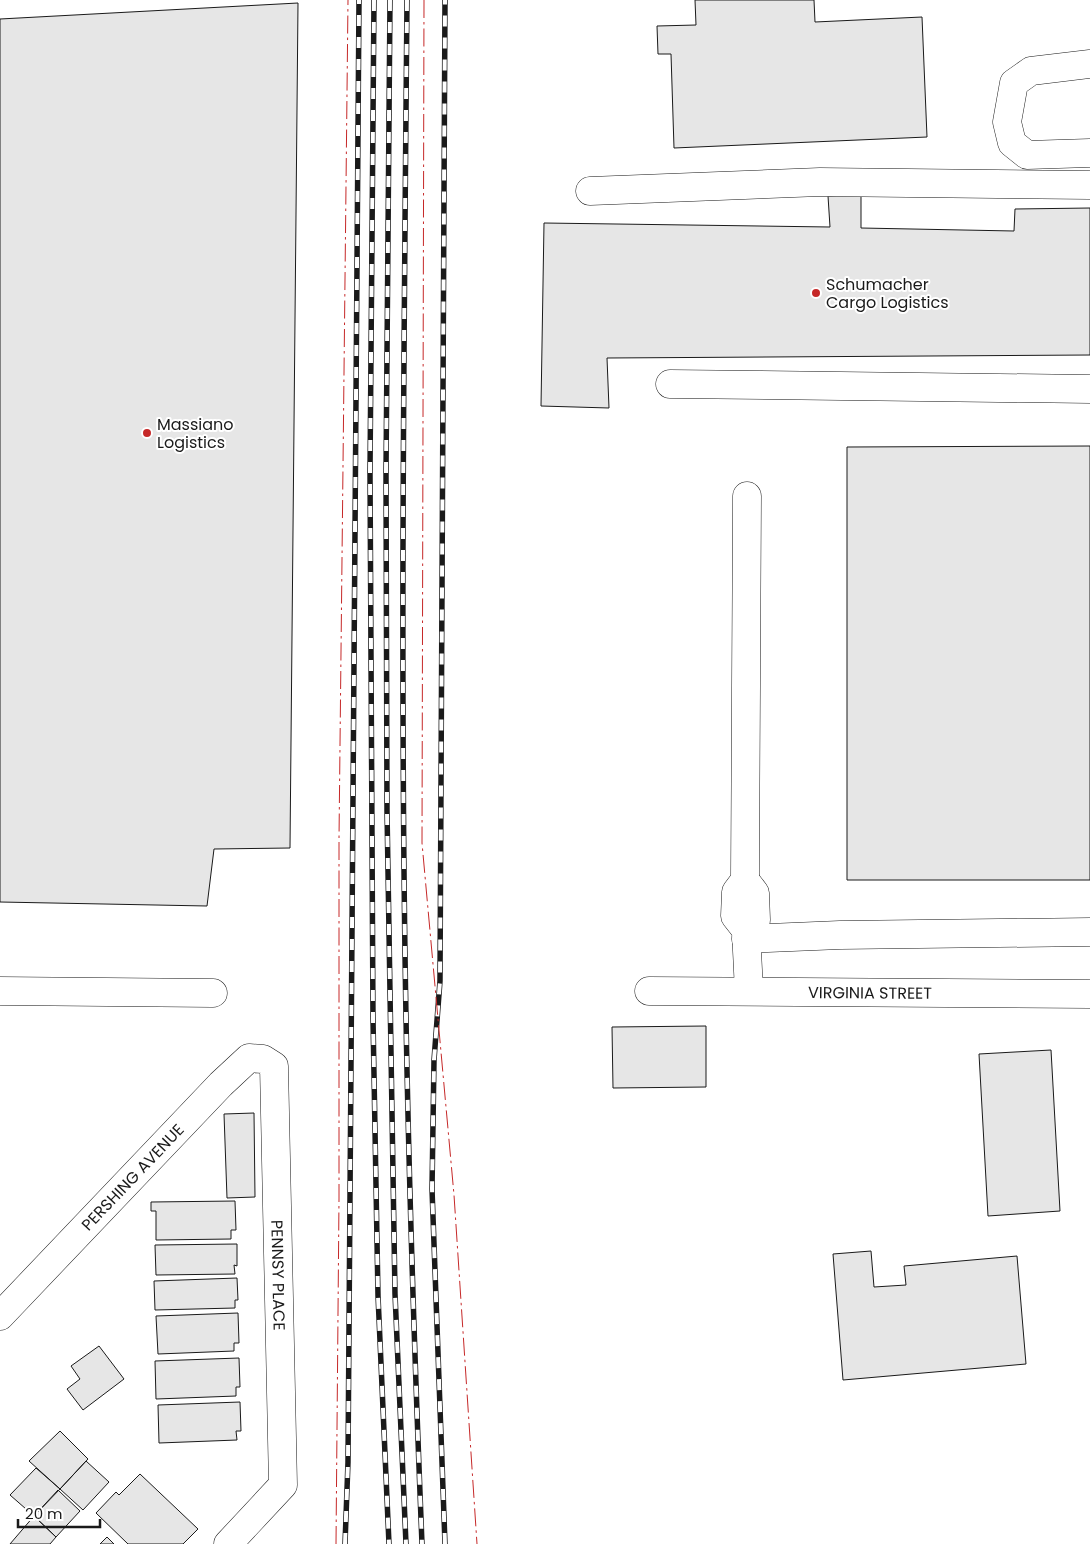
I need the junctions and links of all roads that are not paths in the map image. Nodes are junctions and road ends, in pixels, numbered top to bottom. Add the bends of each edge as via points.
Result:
1 (1090, 64) edge
2 (1090, 153) edge
3 (1090, 185) edge
4 (590, 191) dead end
5 (670, 384) dead end
6 (1090, 389) edge
7 (747, 496) dead end
8 (1090, 932) edge
9 (746, 934) junction
10 (0, 991) edge
11 (650, 991) dead end
12 (748, 991) junction
13 (213, 993) dead end
14 (1090, 994) edge
15 (274, 1066) joint
16 (0, 1316) edge
17 (228, 1544) edge

1 - 2 street via 1031,70 1014,83 1007,122 1012,143 1027,155
3 - 4 street via 820,182
5 - 6 street
7 - 9 street via 745,880 736,892 735,916
8 - 9 street
9 - 12 street
10 - 13 street
11 - 12 street, VIRGINIA STREET
12 - 14 street, VIRGINIA STREET
15 - 16 street, PERSHING AVENUE via 263,1059 248,1058
15 - 17 street, PENNSY PLACE via 283,1485

